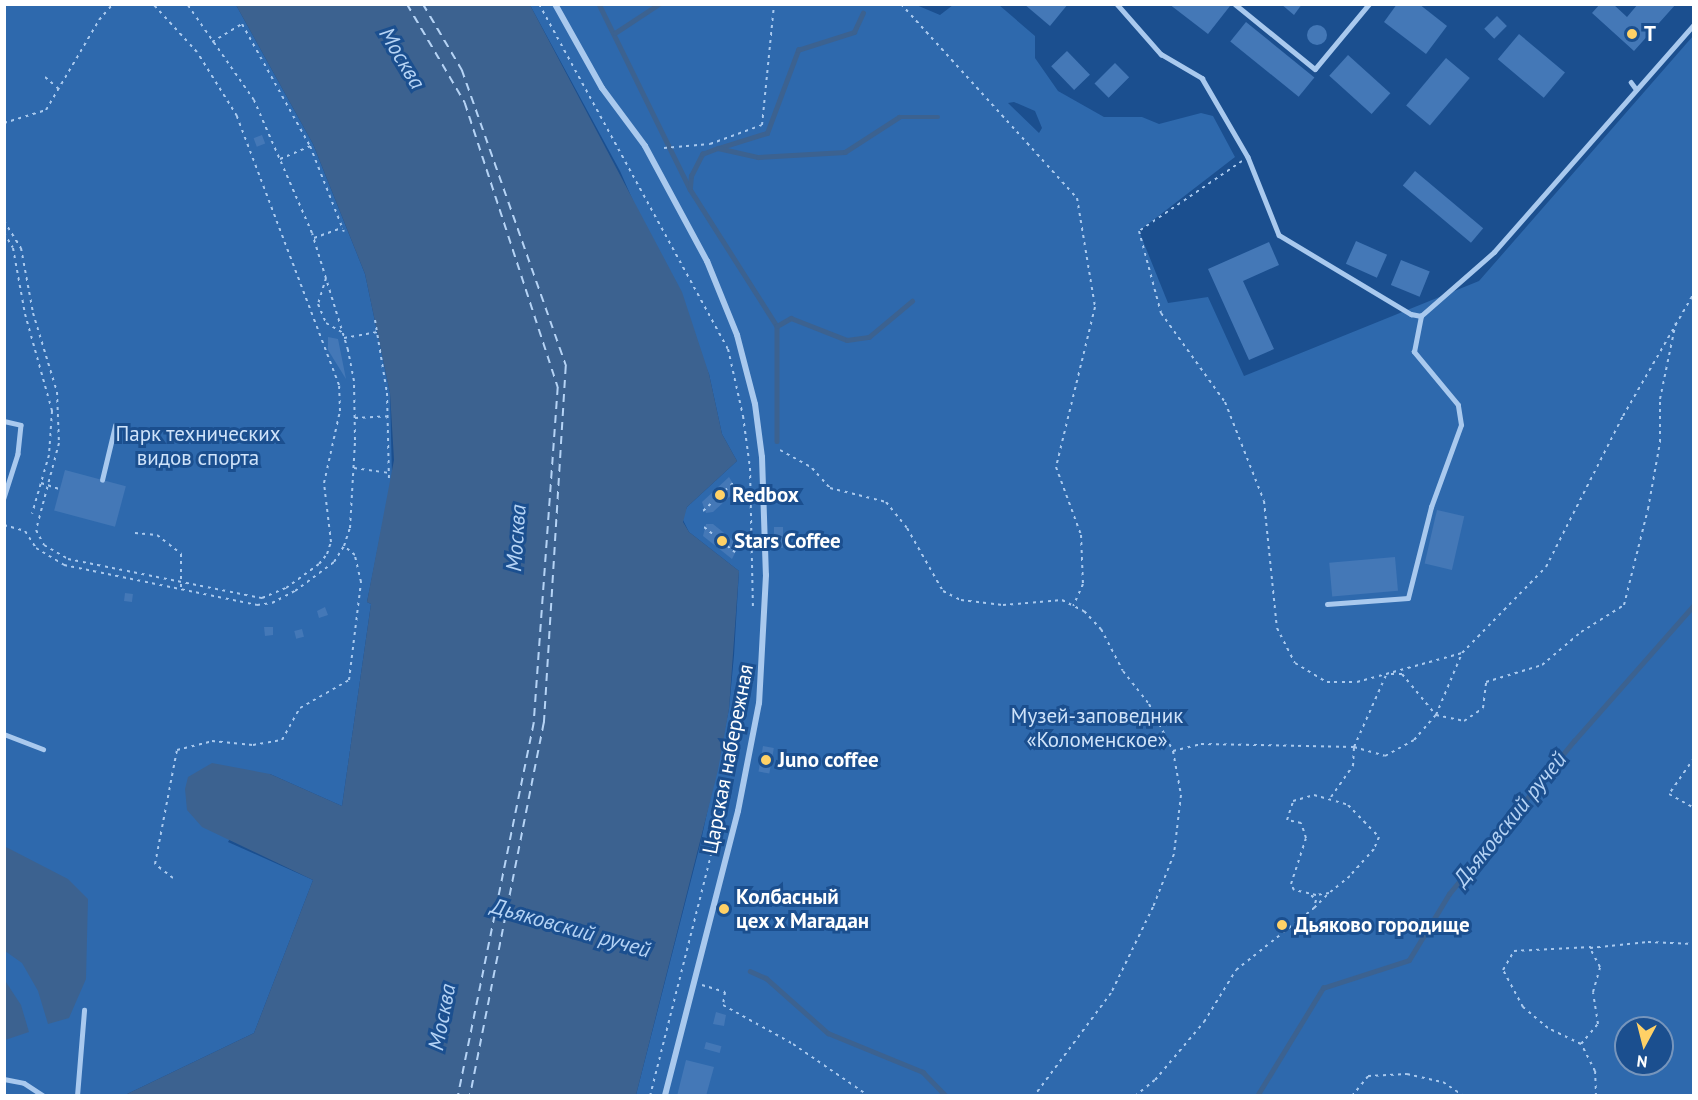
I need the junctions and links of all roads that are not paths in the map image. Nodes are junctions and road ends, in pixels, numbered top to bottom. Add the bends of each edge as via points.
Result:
1 (555, 4) edge
2 (1117, 4) edge
3 (1235, 4) edge
4 (1369, 4) edge
5 (1694, 24) edge
6 (1631, 82) dead end
7 (1636, 89) junction
8 (1421, 315) junction
9 (4, 421) edge
10 (114, 426) dead end
11 (102, 480) dead end
12 (4, 498) edge
13 (1327, 604) dead end
14 (4, 734) edge
15 (43, 749) dead end
16 (84, 1010) dead end
17 (4, 1079) edge
18 (44, 1095) edge
19 (77, 1095) edge
20 (665, 1095) edge

1 - 20 street, Царская набережная via 602,88 645,146 707,261 736,334 760,437 766,575 759,703 738,811
2 - 8 lane via 1161,54 1202,78 1248,157 1279,235 1411,314
3 - 4 lane via 1315,69
5 - 7 lane
6 - 7 lane
7 - 8 lane via 1494,252
8 - 13 lane via 1414,352 1458,405 1461,425 1431,507 1408,598
9 - 12 lane via 21,425 18,454
10 - 11 lane
14 - 15 lane
16 - 19 lane
17 - 18 lane via 24,1083

